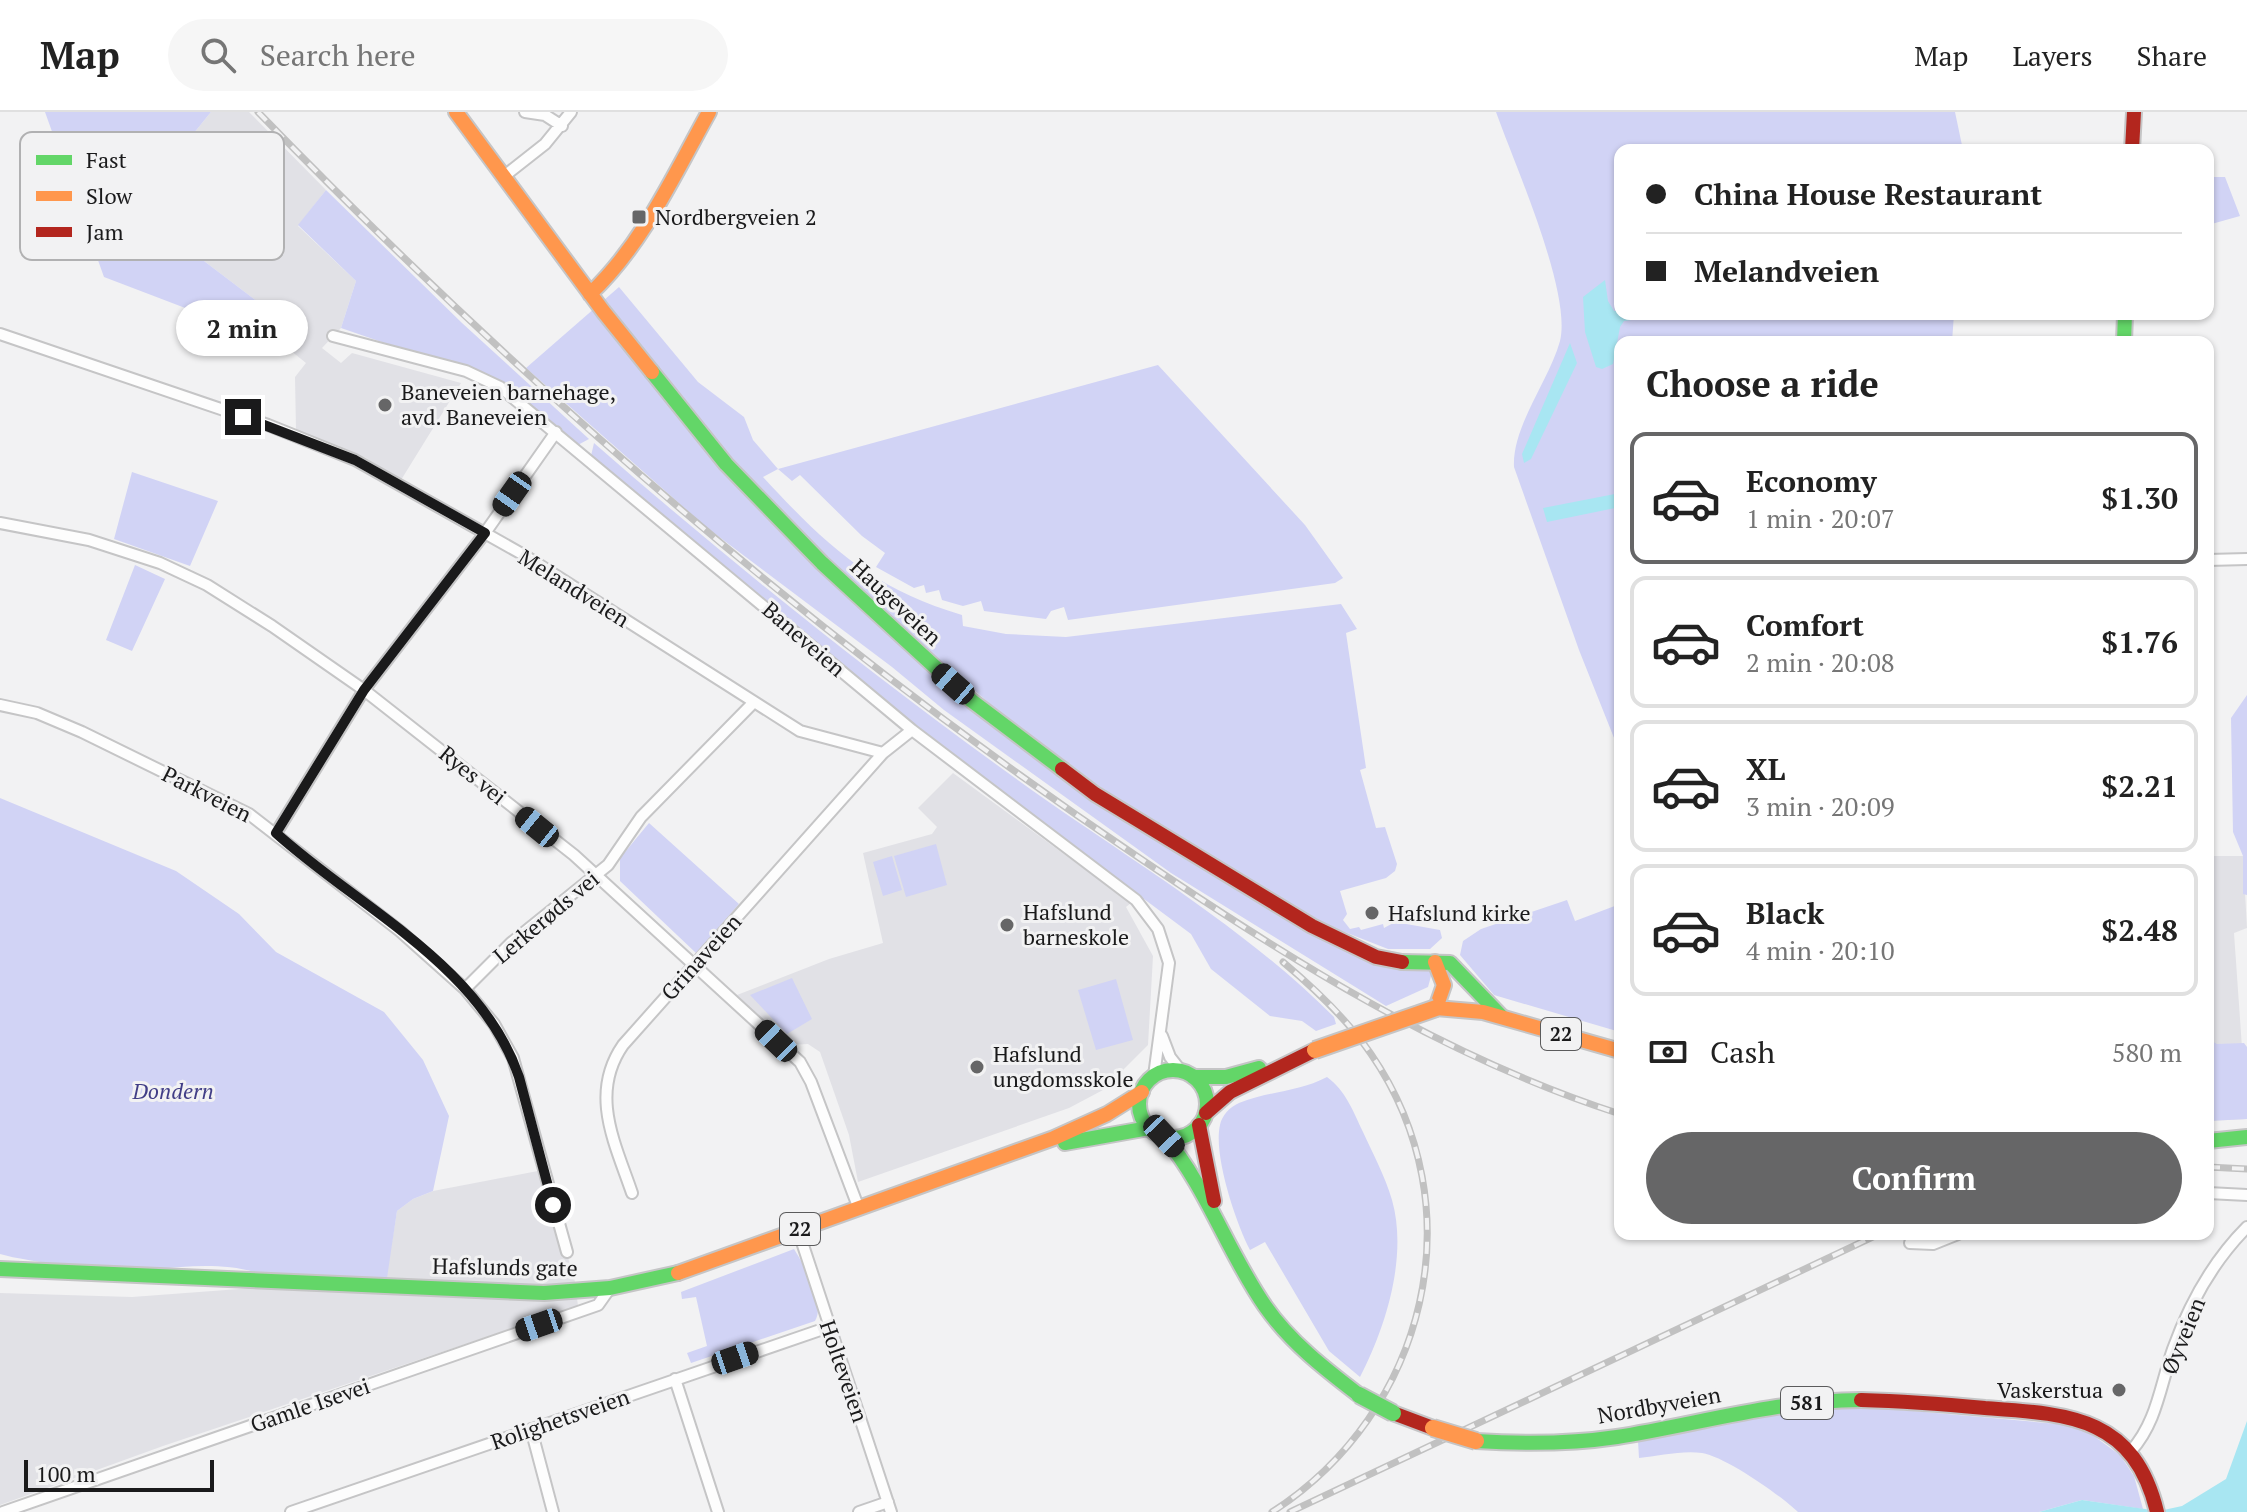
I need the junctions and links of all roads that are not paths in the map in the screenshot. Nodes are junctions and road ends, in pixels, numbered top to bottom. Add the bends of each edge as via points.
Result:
1 (456, 112) edge
2 (525, 112) edge
3 (571, 112) edge
4 (709, 112) edge
5 (2134, 112) edge
6 (562, 126) junction
7 (2132, 144) edge
8 (503, 177) junction
9 (590, 294) junction
10 (0, 334) edge
11 (333, 336) dead end
12 (556, 432) junction
13 (0, 523) edge
14 (485, 533) junction
15 (2247, 559) edge
16 (2214, 560) edge
17 (364, 690) junction
18 (754, 702) junction
19 (0, 705) edge
20 (912, 730) junction
21 (883, 753) junction
22 (276, 833) junction
23 (597, 875) junction
24 (1435, 962) junction
25 (695, 964) junction
26 (465, 989) junction
27 (1436, 1008) junction
28 (1501, 1016) junction
29 (1162, 1036) junction
30 (1614, 1049) edge
31 (1315, 1050) junction
32 (1187, 1074) junction
33 (1154, 1076) junction
34 (1142, 1092) junction
35 (1202, 1119) junction
36 (1149, 1128) junction
37 (1164, 1136) junction
38 (2247, 1137) edge
39 (2214, 1140) edge
40 (989, 1163) junction
41 (632, 1193) dead end
42 (2214, 1193) edge
43 (2247, 1195) edge
44 (859, 1209) junction
45 (1218, 1218) junction
46 (2247, 1227) edge
47 (798, 1230) junction
48 (1943, 1240) edge
49 (1910, 1243) dead end
50 (567, 1252) dead end
51 (0, 1269) edge
52 (610, 1288) junction
53 (829, 1327) junction
54 (675, 1379) junction
55 (531, 1429) junction
56 (2131, 1451) junction
57 (889, 1507) edge
58 (2157, 1510) edge
59 (3, 1512) edge
60 (291, 1512) edge
61 (553, 1512) edge
62 (718, 1512) edge
63 (859, 1512) edge

1 - 8 main road, Haugeveien
2 - 6 street via 545,115
3 - 6 street
4 - 9 main road via 637,235
5 - 7 main road
6 - 8 street
8 - 9 main road, Haugeveien
9 - 24 main road, Haugeveien via 656,380 777,519 916,652 1014,734 1095,794 1312,926 1376,957
10 - 14 street, Melandveien via 332,450
11 - 12 street, Baneveien via 484,378
12 - 14 street
12 - 20 street, Baneveien
13 - 17 street, Ryes vei via 113,547 179,571 235,601
14 - 17 street
14 - 18 street, Melandveien
15 - 16 street
17 - 22 street
17 - 23 street, Ryes vei
18 - 21 street, Melandveien via 800,731
18 - 23 street, Lerkerøds vei via 641,817
19 - 22 street, Parkveien via 82,732 227,802
20 - 21 street
20 - 29 street, Baneveien via 1148,914 1164,941 1169,963
21 - 25 street, Grinaveien
22 - 26 street, Parkveien
23 - 25 street, Ryes vei
23 - 26 street, Lerkerøds vei via 522,933
24 - 27 main road via 1446,984
24 - 28 main road, Haugeveien via 1454,966
25 - 41 street, Grinaveien via 623,1045 607,1077 607,1120
25 - 44 street, Ryes vei via 804,1068
26 - 50 street, Parkveien via 513,1058
27 - 28 main road, 22
27 - 31 main road, 22, bridge
28 - 30 main road, 22
29 - 32 street via 1170,1057
29 - 33 street, Baneveien
31 - 32 main road, 22 via 1237,1074
31 - 35 main road, 22 via 1230,1092
32 - 33 main road, 22 via 1167,1071
32 - 35 main road via 1205,1093
33 - 34 main road, 22
34 - 36 main road via 1140,1111
34 - 40 main road, Hafslunds gate / 22 via 1087,1124
35 - 37 main road, 22 via 1183,1136
35 - 45 main road, Nordbyveien / 581
36 - 37 main road
36 - 40 main road, Hafslunds gate / 22 via 1091,1136
37 - 45 main road, Nordbyveien / 581
38 - 39 main road
40 - 44 main road, Hafslunds gate / 22
42 - 43 street
44 - 47 main road, Hafslunds gate / 22
45 - 56 main road, Nordbyveien / 581, bridge via 1247,1277 1304,1351 1359,1395 1393,1413 1476,1441 1528,1445 1621,1436 1778,1405 1861,1399 2073,1417 2101,1428
46 - 56 street, Øyveien via 2212,1270 2173,1349 2151,1425
47 - 52 main road, Hafslunds gate / 22 via 670,1276
47 - 53 street, Holteveien
48 - 49 street
51 - 52 main road, Hafslunds gate / 22 via 544,1293
52 - 59 street, Gamle Isevei via 598,1305
53 - 54 street, Rolighetsveien
53 - 57 street, Holteveien
54 - 55 street, Rolighetsveien
54 - 62 street
55 - 60 street, Rolighetsveien
55 - 61 street
56 - 58 main road, Nordbyveien / 581
57 - 63 street

